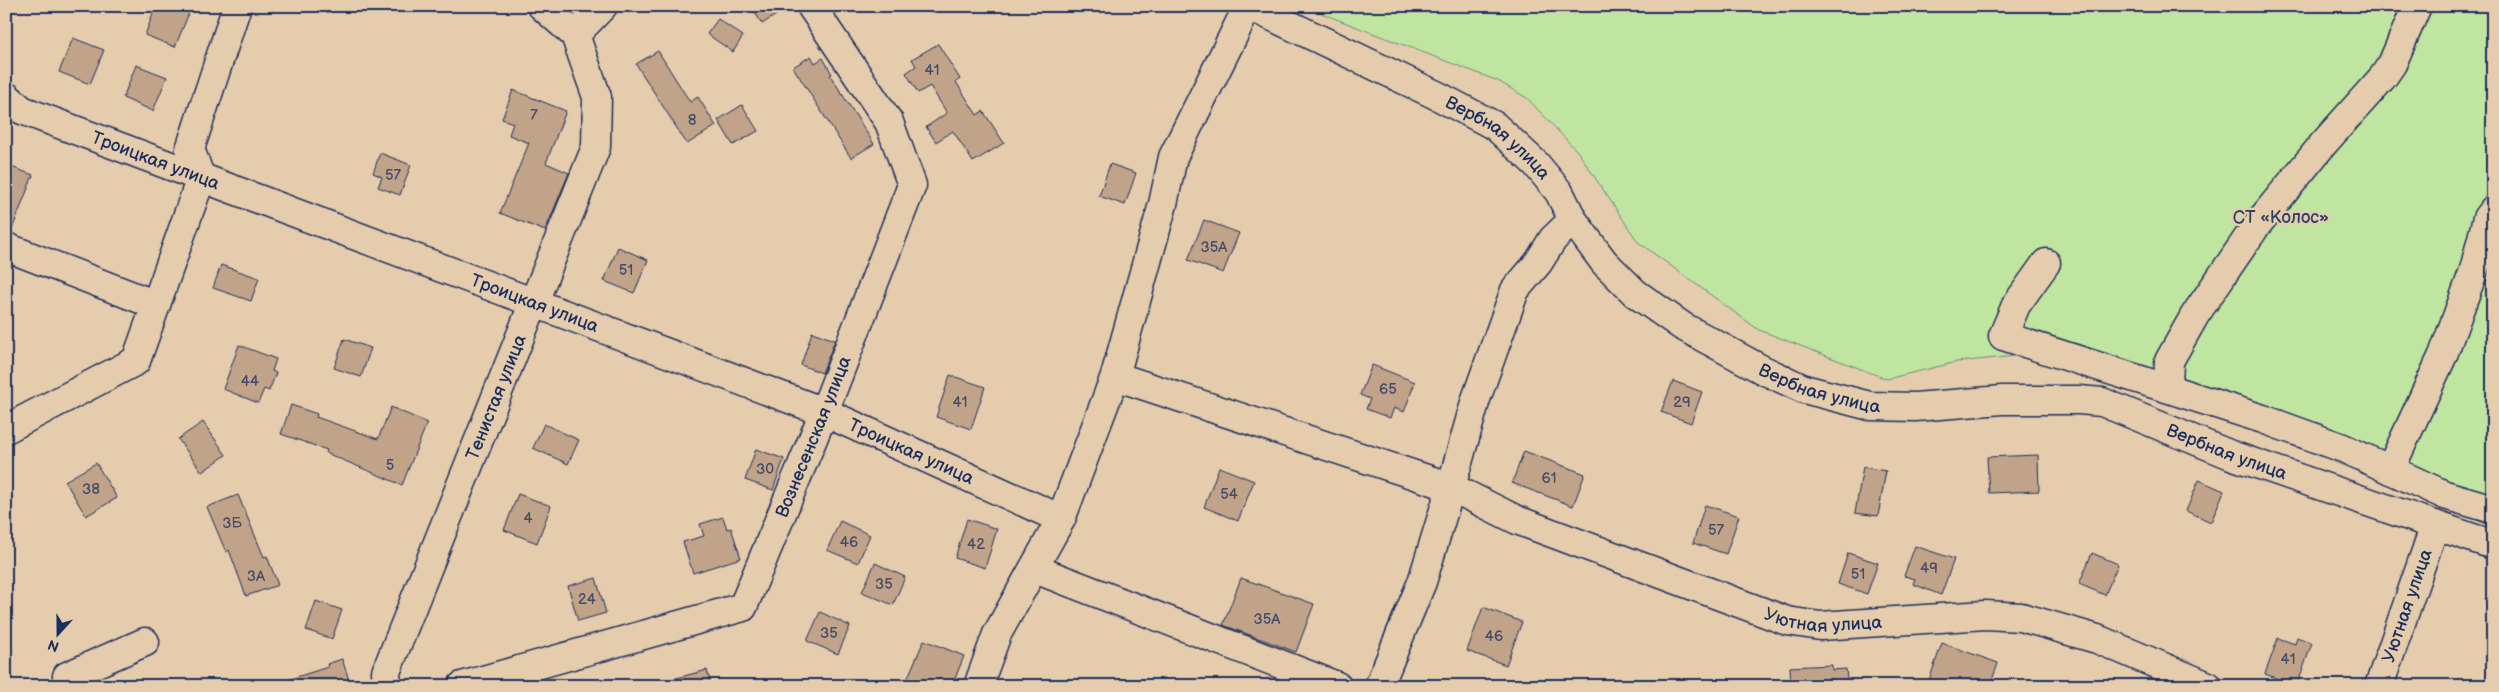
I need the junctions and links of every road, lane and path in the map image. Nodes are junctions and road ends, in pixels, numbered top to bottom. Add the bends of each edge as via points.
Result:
1 (237, 6) edge
2 (542, 6) edge
3 (603, 6) edge
4 (811, 6) edge
5 (1249, 6) edge
6 (2417, 6) edge
7 (575, 35) junction
8 (6, 96) edge
9 (201, 178) junction
10 (2493, 210) edge
11 (1573, 220) junction
12 (6, 247) edge
13 (2046, 263) dead end
14 (532, 303) junction
15 (156, 305) junction
16 (1115, 376) junction
17 (2168, 387) junction
18 (824, 412) junction
19 (6, 430) edge
20 (2390, 470) junction
21 (1451, 487) junction
22 (2493, 509) edge
23 (1061, 519) junction
24 (2435, 525) junction
25 (2493, 545) edge
26 (1035, 569) junction
27 (145, 642) dead end
28 (70, 686) edge
29 (387, 686) edge
30 (462, 686) edge
31 (978, 686) edge
32 (1337, 686) edge
33 (1379, 686) edge
34 (2208, 686) edge
35 (2379, 686) edge

1 - 9 street via 190,149
2 - 7 street, Тенистая улица
3 - 7 street
4 - 18 street, Вознесенская улица via 889,122 912,185
5 - 11 street, Вербная улица via 1495,126 1536,164 1559,192
5 - 16 street via 1173,157
6 - 17 street via 2392,64 2383,77 2256,226 2195,315 2169,361
7 - 14 street, Тенистая улица via 597,97 596,147
8 - 9 street, Троицкая улица via 22,110
9 - 14 street, Троицкая улица
9 - 15 street
10 - 20 street via 2487,218 2474,270 2443,355
11 - 21 street via 1553,239 1515,290 1476,399
11 - 24 street, Вербная улица via 1604,262 1635,293 1682,326 1761,370 1804,388 1870,406 1915,407 2002,400 2102,402 2231,455
12 - 15 street
13 - 17 street via 2016,305 2003,336
14 - 18 street, Троицкая улица
14 - 29 street, Тенистая улица via 386,672
15 - 19 street via 136,361
16 - 21 street, Уютная улица
16 - 23 street
17 - 20 street via 2343,448
18 - 23 street, Троицкая улица
18 - 30 street, Вознесенская улица via 743,607
20 - 22 street via 2445,495
21 - 33 street via 1422,582
21 - 34 street, Уютная улица via 1517,520 1787,621 1820,626 1985,615 2021,617 2097,639
23 - 26 street
24 - 25 street, Вербная улица
24 - 35 street, Уютная улица
26 - 31 street via 997,634
26 - 32 street
27 - 28 street via 67,676

